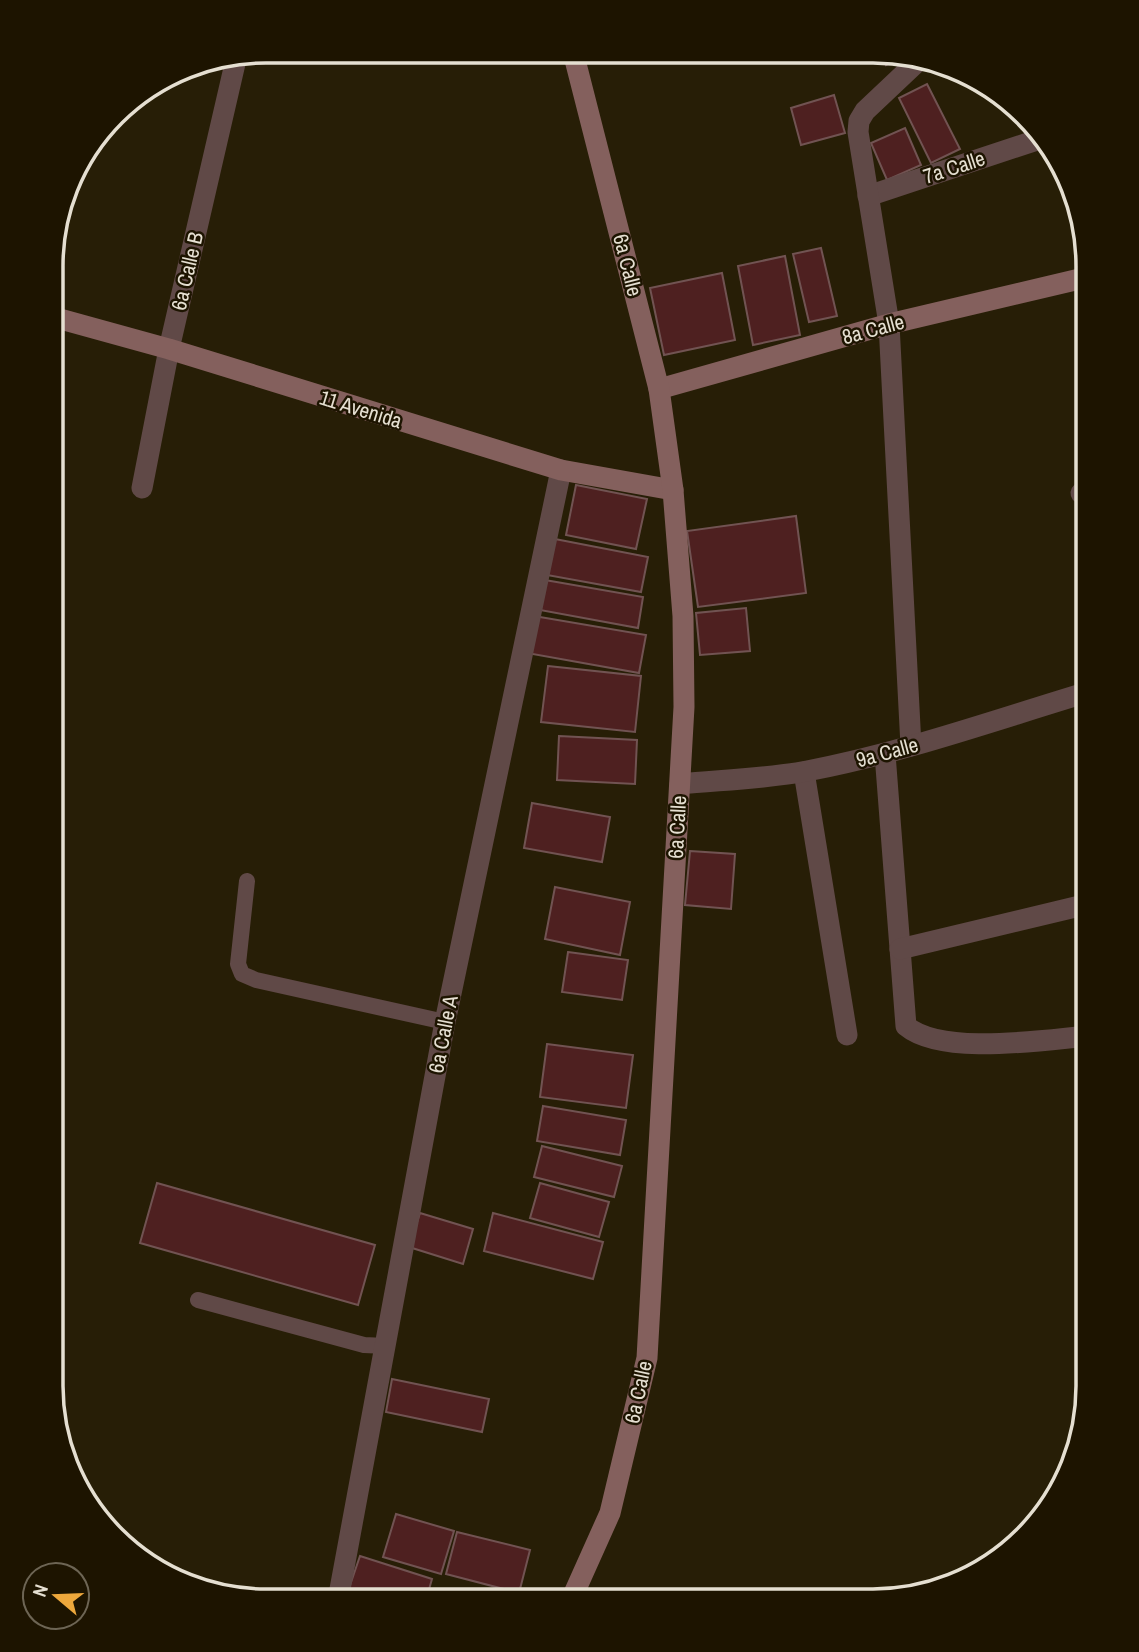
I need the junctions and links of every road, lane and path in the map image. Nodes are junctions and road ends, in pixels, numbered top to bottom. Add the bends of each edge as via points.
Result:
1 (576, 63) edge
2 (235, 66) edge
3 (912, 67) edge
4 (1033, 141) edge
5 (868, 196) junction
6 (1076, 280) edge
7 (63, 320) edge
8 (889, 324) junction
9 (169, 349) junction
10 (659, 388) junction
11 (561, 470) junction
12 (142, 488) dead end
13 (673, 490) junction
14 (1076, 696) edge
15 (911, 746) junction
16 (884, 754) junction
17 (804, 772) junction
18 (680, 784) junction
19 (247, 881) dead end
20 (1076, 907) edge
21 (900, 949) junction
22 (445, 1022) junction
23 (847, 1035) dead end
24 (1076, 1037) edge
25 (198, 1300) dead end
26 (386, 1346) junction
27 (340, 1589) edge
28 (576, 1589) edge

1 - 10 main road, 6a Calle
2 - 9 street, 6a Calle B
3 - 5 street via 859,121
4 - 5 street, 7a Calle
5 - 8 street
6 - 8 main road, 8a Calle
7 - 9 main road, 11 Avenida
8 - 10 main road, 8a Calle
8 - 15 street
9 - 11 main road, 11 Avenida
9 - 12 street, 6a Calle B
10 - 13 main road, 6a Calle
11 - 13 main road, 11 Avenida
11 - 22 street, 6a Calle A
13 - 18 main road, 6a Calle via 683,616
14 - 15 street, 9a Calle
15 - 16 street, 9a Calle
16 - 17 street, 9a Calle
16 - 21 street
17 - 18 street, 9a Calle
17 - 23 street
18 - 28 main road, 6a Calle via 647,1358 610,1513
19 - 22 lane via 238,964 242,974
20 - 21 street
21 - 24 street via 906,1026 916,1034 997,1044
22 - 26 street, 6a Calle A
25 - 26 lane via 364,1345
26 - 27 street, 6a Calle A

